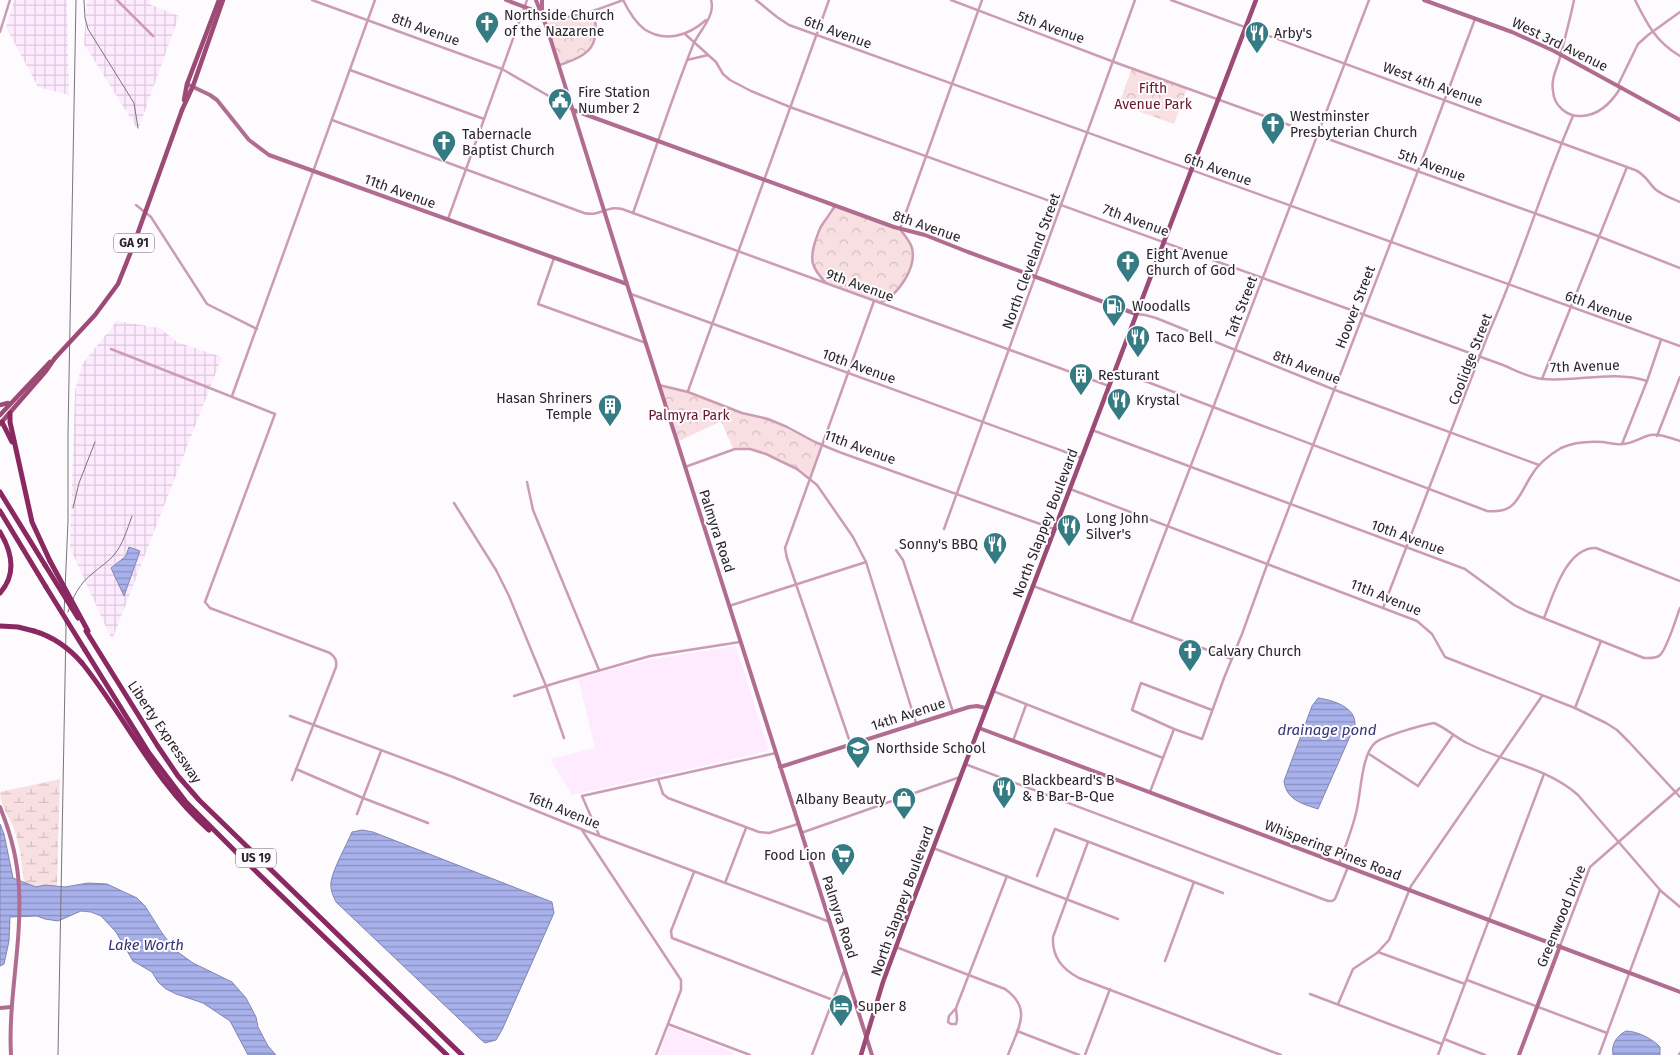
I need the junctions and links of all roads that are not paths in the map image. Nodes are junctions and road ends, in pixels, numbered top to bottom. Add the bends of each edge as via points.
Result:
1 (10, 0) edge
2 (117, 0) edge
3 (219, 0) edge
4 (223, 0) edge
5 (312, 0) edge
6 (375, 0) edge
7 (506, 0) edge
8 (527, 0) edge
9 (536, 0) edge
10 (542, 0) edge
11 (623, 0) edge
12 (711, 0) edge
13 (756, 0) edge
14 (829, 0) edge
15 (951, 0) edge
16 (982, 0) edge
17 (1135, 0) edge
18 (1171, 0) edge
19 (1256, 0) edge
20 (1369, 0) edge
21 (1424, 0) edge
22 (1574, 0) edge
23 (1634, 0) edge
24 (524, 7) junction
25 (594, 11) junction
26 (978, 11) junction
27 (1680, 12) edge
28 (542, 13) junction
29 (709, 17) junction
30 (1476, 18) junction
31 (367, 20) junction
32 (1245, 27) junction
33 (0, 32) edge
34 (1653, 32) junction
35 (686, 34) junction
36 (816, 35) junction
37 (153, 36) dead end
38 (694, 42) junction
39 (1560, 54) junction
40 (708, 55) junction
41 (1680, 56) edge
42 (687, 60) junction
43 (1114, 62) junction
44 (1345, 63) junction
45 (558, 66) junction
46 (502, 69) junction
47 (350, 70) junction
48 (188, 84) junction
49 (952, 84) junction
50 (193, 86) junction
51 (1619, 86) junction
52 (1218, 99) junction
53 (1444, 100) junction
54 (790, 107) junction
55 (182, 110) junction
56 (573, 110) junction
57 (1573, 116) junction
58 (484, 119) junction
59 (332, 120) junction
60 (1680, 120) edge
61 (1088, 132) junction
62 (1318, 134) junction
63 (658, 141) junction
64 (1562, 142) junction
65 (926, 156) junction
66 (1626, 166) junction
67 (466, 169) junction
68 (1191, 170) junction
69 (1418, 171) junction
70 (313, 172) junction
71 (764, 179) junction
72 (1680, 202) edge
73 (136, 205) dead end
74 (835, 205) junction
75 (1062, 206) junction
76 (1290, 206) junction
77 (604, 210) junction
78 (632, 213) junction
79 (1535, 213) junction
80 (448, 220) junction
81 (900, 228) junction
82 (1598, 236) junction
83 (1164, 242) junction
84 (1390, 242) junction
85 (738, 251) junction
86 (554, 258) junction
87 (1680, 268) edge
88 (1036, 277) junction
89 (1263, 278) junction
90 (627, 284) junction
91 (827, 284) junction
92 (1510, 285) junction
93 (630, 294) junction
94 (874, 301) junction
95 (880, 303) junction
96 (1570, 308) junction
97 (1136, 314) junction
98 (1363, 314) junction
99 (712, 324) junction
100 (256, 329) junction
101 (1661, 340) junction
102 (646, 343) junction
103 (1680, 346) edge
104 (111, 349) dead end
105 (1010, 350) junction
106 (1235, 351) junction
107 (55, 358) junction
108 (1480, 358) junction
109 (1115, 370) junction
110 (848, 373) junction
111 (1680, 378) edge
112 (1542, 379) junction
113 (1647, 380) junction
114 (659, 385) junction
115 (1109, 386) junction
116 (1334, 390) junction
117 (688, 392) junction
118 (232, 396) junction
119 (13, 399) junction
120 (0, 405) edge
121 (1214, 407) junction
122 (10, 413) junction
123 (1, 420) edge
124 (984, 422) junction
125 (1092, 430) junction
126 (1451, 434) junction
127 (1657, 436) junction
128 (1680, 441) edge
129 (1622, 444) junction
130 (822, 445) junction
131 (1313, 445) junction
132 (16, 450) junction
133 (1082, 458) junction
134 (1539, 465) junction
135 (1191, 466) junction
136 (685, 467) junction
137 (810, 479) junction
138 (527, 482) dead end
139 (1070, 489) junction
140 (1429, 490) junction
141 (0, 492) edge
142 (957, 494) junction
143 (454, 503) dead end
144 (1291, 504) junction
145 (0, 511) edge
146 (1168, 526) junction
147 (944, 529) dead end
148 (1054, 530) junction
149 (0, 532) edge
150 (1407, 547) junction
151 (896, 550) dead end
152 (866, 562) junction
153 (1267, 565) junction
154 (1680, 581) edge
155 (797, 584) junction
156 (1033, 586) junction
157 (0, 593) edge
158 (729, 606) junction
159 (1384, 608) junction
160 (1680, 608) edge
161 (1544, 618) junction
162 (1131, 622) junction
163 (0, 626) edge
164 (87, 631) junction
165 (1601, 641) junction
166 (740, 642) junction
167 (1232, 659) junction
168 (599, 670) junction
169 (546, 686) junction
170 (993, 691) junction
171 (514, 696) dead end
172 (1542, 696) junction
173 (1026, 704) junction
174 (986, 708) junction
175 (1575, 708) junction
176 (1212, 710) junction
177 (953, 712) junction
178 (290, 716) dead end
179 (916, 723) junction
180 (313, 725) junction
181 (979, 728) junction
182 (1174, 729) junction
183 (1454, 735) junction
184 (564, 738) dead end
185 (1013, 741) junction
186 (851, 745) junction
187 (381, 751) junction
188 (776, 752) junction
189 (1369, 754) junction
190 (1500, 757) junction
191 (1163, 758) junction
192 (965, 764) junction
193 (780, 767) junction
194 (296, 769) junction
195 (1544, 774) junction
196 (960, 777) junction
197 (658, 779) junction
198 (292, 780) dead end
199 (1680, 788) edge
200 (1675, 792) junction
201 (1149, 793) junction
202 (1680, 797) edge
203 (363, 798) junction
204 (0, 807) edge
205 (357, 814) dead end
206 (428, 823) dead end
207 (798, 824) junction
208 (581, 828) junction
209 (746, 828) junction
210 (802, 833) junction
211 (599, 835) junction
212 (1088, 842) junction
213 (1619, 842) junction
214 (933, 848) junction
215 (239, 855) junction
216 (1339, 864) junction
217 (1348, 867) junction
218 (694, 872) junction
219 (1007, 876) junction
220 (1038, 876) dead end
221 (1194, 882) junction
222 (725, 883) junction
223 (1409, 890) junction
224 (1660, 890) junction
225 (1223, 893) dead end
226 (1067, 899) junction
227 (1680, 907) edge
228 (1118, 919) dead end
229 (1488, 920) junction
230 (830, 922) junction
231 (1560, 946) junction
232 (896, 947) junction
233 (1378, 952) junction
234 (1165, 961) dead end
235 (845, 969) junction
236 (1630, 973) junction
237 (969, 975) junction
238 (1466, 980) junction
239 (1465, 984) junction
240 (1110, 989) junction
241 (1680, 992) edge
242 (1310, 994) dead end
243 (833, 1000) junction
244 (856, 1003) junction
245 (1338, 1004) junction
246 (876, 1006) junction
247 (12, 1007) junction
248 (1536, 1007) junction
249 (0, 1008) edge
250 (956, 1008) junction
251 (668, 1024) junction
252 (1018, 1031) junction
253 (1607, 1034) junction
254 (866, 1036) junction
255 (1444, 1039) junction
256 (1442, 1044) junction
257 (11, 1055) edge
258 (447, 1055) edge
259 (462, 1055) edge
260 (656, 1055) edge
261 (750, 1055) edge
262 (812, 1055) edge
263 (861, 1055) edge
264 (872, 1055) edge
265 (1008, 1055) edge
266 (1079, 1055) edge
267 (1085, 1055) edge
268 (1281, 1055) edge
269 (1438, 1055) edge
270 (1485, 1055) edge
271 (1518, 1055) edge
272 (1599, 1055) edge

1 - 33 street
2 - 37 street
3 - 48 main road, GA 91
4 - 50 main road, GA 91
5 - 31 street, 8th Avenue
6 - 31 street
7 - 24 street
8 - 24 street
9 - 28 street, Palmyra Road
10 - 28 street, Palmyra Road
11 - 25 street
11 - 35 street via 644,28 665,36
12 - 29 street
13 - 36 street, 6th Avenue via 782,21
14 - 36 street
15 - 26 street, 5th Avenue
16 - 26 street
17 - 43 street, North Cleveland Street
18 - 32 street, West 4th Avenue
19 - 32 main road, North Slappey Boulevard
20 - 44 street, Taft Street
21 - 30 street, West 3rd Avenue
22 - 39 street
23 - 34 street
24 - 28 street
24 - 46 street
25 - 28 street via 554,18
25 - 45 street via 596,32 593,45 581,58
26 - 43 street, 5th Avenue
26 - 49 street
27 - 34 street
28 - 45 street, Palmyra Road
29 - 35 street
29 - 38 street
30 - 39 street, West 3rd Avenue
30 - 53 street, Hoover Street
31 - 46 street, 8th Avenue
31 - 47 street
32 - 44 street, West 4th Avenue
32 - 52 main road, North Slappey Boulevard
34 - 41 street via 1657,39
34 - 51 street via 1634,51
35 - 38 street, 7th Avenue
36 - 49 street, 6th Avenue
36 - 54 street
38 - 40 street, 7th Avenue
38 - 42 street
39 - 51 street, West 3rd Avenue
39 - 57 street via 1552,86 1554,97 1560,108
40 - 42 street
40 - 54 street, 7th Avenue via 730,80
42 - 63 street
43 - 52 street, 5th Avenue
43 - 61 street, North Cleveland Street
44 - 53 street, West 4th Avenue
44 - 62 street, Taft Street
45 - 56 street, Palmyra Road
46 - 56 street, 8th Avenue
46 - 58 street
47 - 58 street
47 - 59 street
48 - 50 street, 11th Avenue
48 - 55 main road, GA 91
49 - 61 street, 6th Avenue
49 - 65 street
50 - 55 main road, GA 91
50 - 70 street, 11th Avenue via 216,100 260,150
51 - 57 street via 1610,102 1597,113
51 - 60 street, West 3rd Avenue
52 - 62 street, 5th Avenue
52 - 68 main road, North Slappey Boulevard
53 - 64 street, West 4th Avenue
53 - 69 street, Hoover Street
54 - 65 street, 7th Avenue
54 - 71 street
55 - 107 main road, GA 91, bridge via 118,284
56 - 63 street, 8th Avenue
56 - 77 street, Palmyra Road
57 - 64 street, Coolidge Street
58 - 67 street
59 - 67 street
59 - 70 street
61 - 68 street, 6th Avenue
61 - 75 street, North Cleveland Street
62 - 69 street, 5th Avenue
62 - 76 street, Taft Street
63 - 71 street, 8th Avenue
63 - 78 street
64 - 66 street, West 4th Avenue
64 - 79 street, Coolidge Street
65 - 75 street, 7th Avenue
65 - 81 street
66 - 72 street, West 4th Avenue via 1641,173 1657,191
66 - 82 street
67 - 77 street via 584,213
67 - 80 street
68 - 76 street, 6th Avenue
68 - 83 main road, North Slappey Boulevard
69 - 79 street, 5th Avenue
69 - 84 street, Hoover Street
70 - 80 street, 11th Avenue
70 - 100 street
71 - 74 street, 8th Avenue
71 - 85 street
73 - 100 street via 151,217 208,304
74 - 81 street, 8th Avenue
74 - 91 street via 820,227 811,254 814,268
75 - 83 street, 7th Avenue
75 - 88 street, North Cleveland Street
76 - 84 street, 6th Avenue
76 - 89 street, Taft Street
77 - 78 street, 9th Avenue via 617,208
77 - 90 street, Palmyra Road
78 - 85 street, 9th Avenue
79 - 82 street, 5th Avenue
79 - 92 street, Coolidge Street
80 - 86 street, 11th Avenue
81 - 88 street, 8th Avenue
81 - 95 street via 910,244 912,262 897,290
82 - 87 street, 5th Avenue
82 - 96 street
83 - 89 street, 7th Avenue
83 - 97 main road, North Slappey Boulevard
84 - 92 street, 6th Avenue
84 - 98 street, Hoover Street
85 - 91 street, 9th Avenue
85 - 99 street
86 - 90 street, 11th Avenue
86 - 102 street via 538,304
88 - 97 street, 8th Avenue
88 - 105 street, North Cleveland Street
89 - 98 street, 7th Avenue
89 - 106 street, Taft Street
90 - 93 street, Palmyra Road
91 - 94 street, 9th Avenue
92 - 96 street, 6th Avenue
92 - 108 street, Coolidge Street
93 - 99 street, 10th Avenue
93 - 102 street, Palmyra Road
94 - 95 street, 9th Avenue
94 - 110 street
95 - 105 street, 9th Avenue
96 - 101 street, 6th Avenue
96 - 112 street
97 - 106 street, 8th Avenue via 1156,318
97 - 109 main road, North Slappey Boulevard
98 - 108 street, 7th Avenue
98 - 116 street, Hoover Street
99 - 110 street, 10th Avenue
99 - 117 street
100 - 118 street
101 - 103 street, 6th Avenue
101 - 113 street
102 - 114 street, Palmyra Road
104 - 118 street
105 - 115 street, 9th Avenue
105 - 124 street, North Cleveland Street
106 - 116 street, 8th Avenue
106 - 121 street, Taft Street
107 - 119 main road, GA 91
107 - 122 main road, GA 91
108 - 112 street, 7th Avenue
108 - 126 street, Coolidge Street
109 - 115 main road, North Slappey Boulevard
109 - 121 street
110 - 124 street, 10th Avenue
110 - 130 street
111 - 127 street
112 - 113 street, 7th Avenue via 1615,375
113 - 129 street
114 - 117 street, 11th Avenue
114 - 136 street, Palmyra Road
115 - 125 main road, North Slappey Boulevard
116 - 126 street, 8th Avenue
116 - 131 street, Hoover Street
117 - 130 street, 11th Avenue via 782,425
118 - 180 street via 275,414 204,602 210,608 334,656 336,662
119 - 120 main road
119 - 123 main road, GA 91
121 - 131 street
121 - 135 street, Taft Street
122 - 123 main road, GA 91
122 - 132 highway
123 - 132 highway
124 - 133 street, 10th Avenue
124 - 142 street, North Cleveland Street
125 - 133 main road, North Slappey Boulevard
125 - 135 street, 10th Avenue
126 - 134 street, 8th Avenue
126 - 140 street, Coolidge Street
127 - 128 street
127 - 129 street via 1650,435
129 - 134 street via 1578,443 1557,451
130 - 137 street
130 - 142 street, 11th Avenue
131 - 140 street
131 - 144 street, Hoover Street
132 - 164 highway, bridge via 32,522
133 - 139 main road, North Slappey Boulevard
134 - 140 street via 1516,502 1500,511 1487,511
135 - 144 street, 10th Avenue
135 - 146 street, Taft Street
136 - 137 street via 742,449 766,454
136 - 158 street, Palmyra Road
137 - 152 street via 845,524
137 - 155 street via 786,548
138 - 168 street via 533,510
139 - 146 street, 11th Avenue
139 - 148 main road, North Slappey Boulevard
140 - 150 street, Coolidge Street
141 - 164 highway, bridge
142 - 147 street, North Cleveland Street
142 - 148 street, 11th Avenue
143 - 169 street via 505,586
144 - 150 street, 10th Avenue
144 - 153 street, Hoover Street
145 - 215 highway, Liberty Expressway / US 19, bridge via 149,753 186,802
146 - 153 street, 11th Avenue
146 - 162 street, Taft Street
148 - 156 main road, North Slappey Boulevard
149 - 157 highway via 11,559 7,582
150 - 159 street, Coolidge Street
150 - 161 street, 10th Avenue via 1465,569 1514,604
151 - 177 street via 903,560
152 - 155 street
152 - 179 street
153 - 159 street, 11th Avenue
153 - 167 street, Hoover Street
154 - 161 street via 1589,548 1563,570
155 - 158 street
155 - 186 street
156 - 162 street
156 - 170 main road, North Slappey Boulevard
158 - 166 street, Palmyra Road
159 - 172 street, 11th Avenue via 1426,627 1445,657
160 - 165 street, 10th Avenue via 1665,647 1658,656 1644,658
161 - 165 street, 10th Avenue
162 - 167 street
163 - 215 highway, bridge via 34,631 52,638 72,652 168,786 199,821
164 - 259 highway, Liberty Expressway / US 19 via 156,745 193,794
165 - 175 street
166 - 168 street via 650,656
166 - 188 street, Palmyra Road
167 - 176 street, Hoover Street
168 - 169 street
169 - 171 street
169 - 184 street
170 - 173 street
170 - 174 main road, North Slappey Boulevard
172 - 175 street, 11th Avenue
172 - 190 street
173 - 185 street
173 - 191 street
174 - 177 street, 14th Avenue via 973,706
174 - 181 main road, North Slappey Boulevard
175 - 200 street, 11th Avenue via 1617,730
176 - 182 street, Hoover Street via 1202,738
176 - 182 street via 1141,683 1132,710
177 - 179 street, 14th Avenue
178 - 180 street, 16th Avenue
179 - 186 street, 14th Avenue
180 - 187 street, 16th Avenue
180 - 194 street
181 - 185 street, Whispering Pines Road
181 - 192 main road, North Slappey Boulevard
182 - 191 street
183 - 189 street via 1439,726 1427,724 1379,740
183 - 189 street via 1418,786
183 - 190 street via 1467,744
185 - 201 street, Whispering Pines Road
186 - 193 street, 14th Avenue
187 - 203 street
187 - 208 street, 16th Avenue
188 - 193 street, Palmyra Road
188 - 197 street
189 - 216 street via 1362,773 1356,813
190 - 195 street
190 - 223 street
191 - 201 street
192 - 196 main road, North Slappey Boulevard
192 - 217 street via 1328,901 1335,899
193 - 207 street, Palmyra Road
194 - 198 street
194 - 203 street
195 - 213 street via 1578,795
195 - 229 street
196 - 210 street
196 - 214 main road, North Slappey Boulevard
197 - 209 street via 663,794 668,798
197 - 211 street via 582,796
199 - 200 street, Greenwood Drive
200 - 202 street, 11th Avenue
200 - 213 street, Greenwood Drive
201 - 216 street, Whispering Pines Road
203 - 205 street
203 - 206 street
204 - 247 street via 13,844 20,900
207 - 209 street via 769,833
207 - 210 street, Palmyra Road
208 - 211 street, 16th Avenue
208 - 251 street via 681,980
209 - 222 street
210 - 230 street, Palmyra Road
211 - 218 street, 16th Avenue
212 - 220 street via 1055,829
212 - 221 street
212 - 226 street
213 - 224 street
213 - 231 street, Greenwood Drive via 1590,867
214 - 219 street
214 - 232 main road, North Slappey Boulevard
215 - 258 highway, Liberty Expressway / US 19
216 - 217 street, Whispering Pines Road
217 - 223 street, Whispering Pines Road
218 - 222 street, 16th Avenue
218 - 243 street via 672,938
219 - 226 street
219 - 237 street
221 - 225 street
221 - 234 street
222 - 230 street, 16th Avenue
223 - 229 street, Whispering Pines Road
223 - 233 street via 1389,940
224 - 227 street
224 - 236 street
226 - 228 street
226 - 240 street via 1053,937 1057,958 1067,971
229 - 231 street, Whispering Pines Road
229 - 238 street
230 - 235 street, Palmyra Road
231 - 236 street, Whispering Pines Road
231 - 248 street, Greenwood Drive
232 - 237 street
232 - 246 main road, North Slappey Boulevard
233 - 239 street
233 - 245 street via 1353,969
235 - 243 street
235 - 244 street, Palmyra Road
236 - 241 street, Whispering Pines Road
236 - 253 street
237 - 250 street
237 - 252 street via 1005,989 1018,1000 1022,1013
238 - 239 street
238 - 248 street
239 - 255 street
240 - 267 street
240 - 268 street
242 - 245 street
243 - 262 street
244 - 246 main road via 863,1009
244 - 254 street, Palmyra Road
245 - 256 street
246 - 254 main road, North Slappey Boulevard
247 - 249 street
247 - 257 street
248 - 253 street
248 - 271 street, Greenwood Drive
250 - 250 street via 949,1016 951,1024 958,1020
251 - 260 street
251 - 261 street
252 - 265 street
252 - 266 street
253 - 272 street
254 - 263 main road, North Slappey Boulevard
254 - 264 street, Palmyra Road
255 - 256 street
255 - 270 street
256 - 269 street

